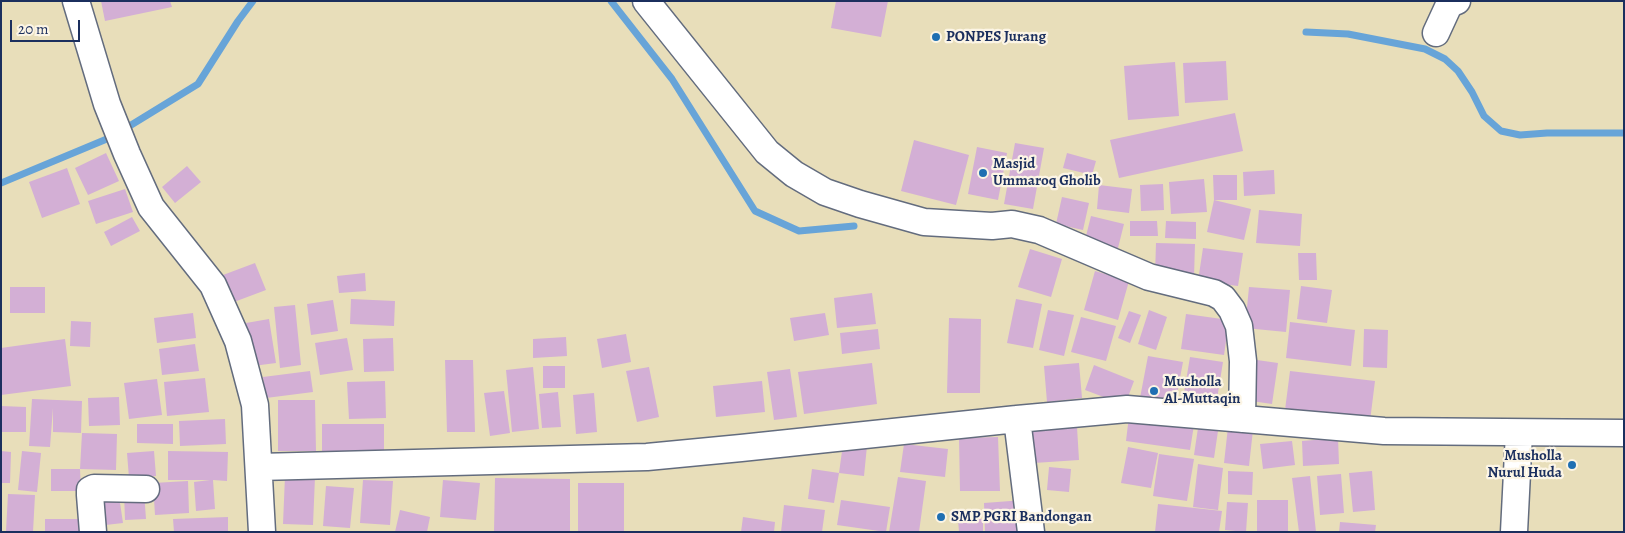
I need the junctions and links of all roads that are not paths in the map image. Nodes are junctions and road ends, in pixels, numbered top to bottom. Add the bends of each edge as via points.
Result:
1 (76, 1) edge
2 (646, 1) edge
3 (1457, 1) edge
4 (1436, 33) dead end
5 (1017, 418) junction
6 (1242, 419) junction
7 (1519, 433) junction
8 (1624, 433) edge
9 (259, 467) junction
10 (146, 489) dead end
11 (93, 532) edge
12 (262, 532) edge
13 (1031, 532) edge
14 (1514, 532) edge

1 - 9 street via 107,104 150,207 213,285 238,341 255,405
2 - 6 street via 767,152 794,174 825,192 924,222 1012,224 1039,230 1149,276 1223,298 1239,326 1243,361
3 - 4 street via 1448,7
5 - 6 street via 1127,409
5 - 9 street via 647,457
5 - 13 street
6 - 7 street via 1384,431
7 - 8 street
7 - 14 street
9 - 12 street
10 - 11 street via 90,490

